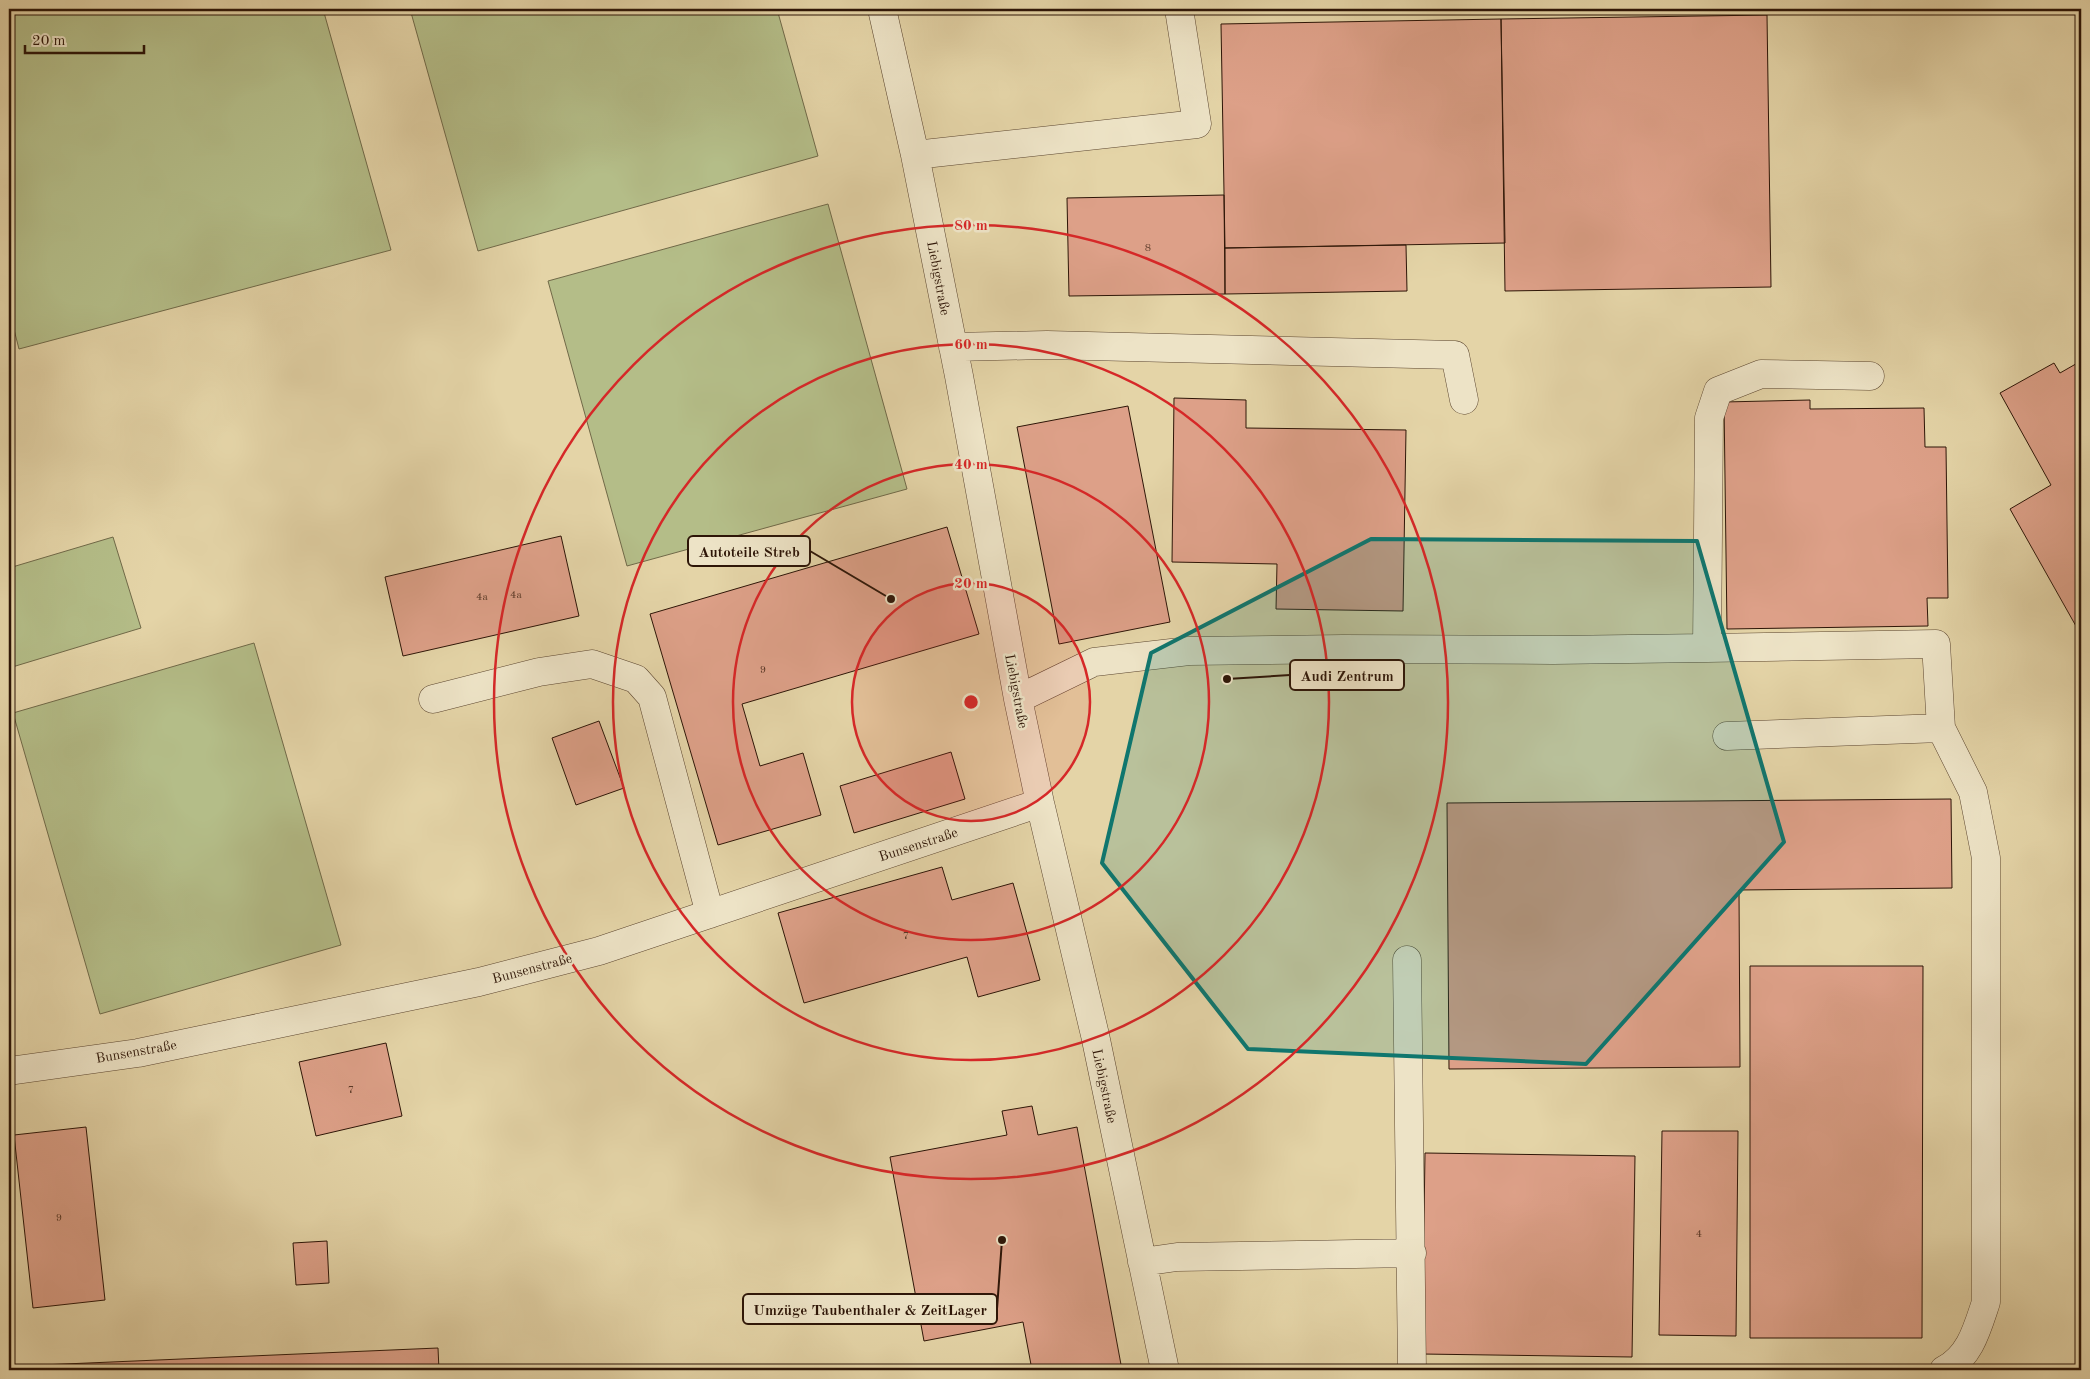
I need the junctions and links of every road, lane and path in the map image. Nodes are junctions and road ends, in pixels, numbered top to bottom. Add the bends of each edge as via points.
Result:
1 (882, 9) edge
2 (1179, 9) edge
3 (915, 155) junction
4 (953, 348) junction
5 (1870, 376) dead end
6 (1464, 400) dead end
7 (1707, 648) junction
8 (433, 699) dead end
9 (1018, 699) junction
10 (1941, 728) junction
11 (1727, 736) dead end
12 (1040, 803) junction
13 (710, 914) junction
14 (1407, 960) dead end
15 (9, 1071) edge
16 (1412, 1253) junction
17 (1142, 1262) junction
18 (1165, 1370) edge
19 (1412, 1370) edge
20 (1944, 1370) edge

1 - 3 street, Liebigstraße
2 - 3 street via 1197,124
3 - 4 street, Liebigstraße
4 - 6 street via 1047,345 1455,355
4 - 9 street, Liebigstraße
5 - 7 street via 1761,374 1718,390 1709,418
7 - 9 street via 1189,651 1094,662
7 - 10 street via 1936,644
8 - 13 street via 539,672 592,664 636,680 652,697
9 - 12 street, Liebigstraße
10 - 11 street
10 - 20 street via 1973,792 1986,858 1986,1302 1973,1341 1955,1365
12 - 13 street, Bunsenstraße
12 - 17 street, Liebigstraße via 1095,1035
13 - 15 street, Bunsenstraße via 599,950 480,982 138,1053
14 - 16 street
16 - 17 street via 1177,1257
16 - 19 street
17 - 18 street, Liebigstraße

